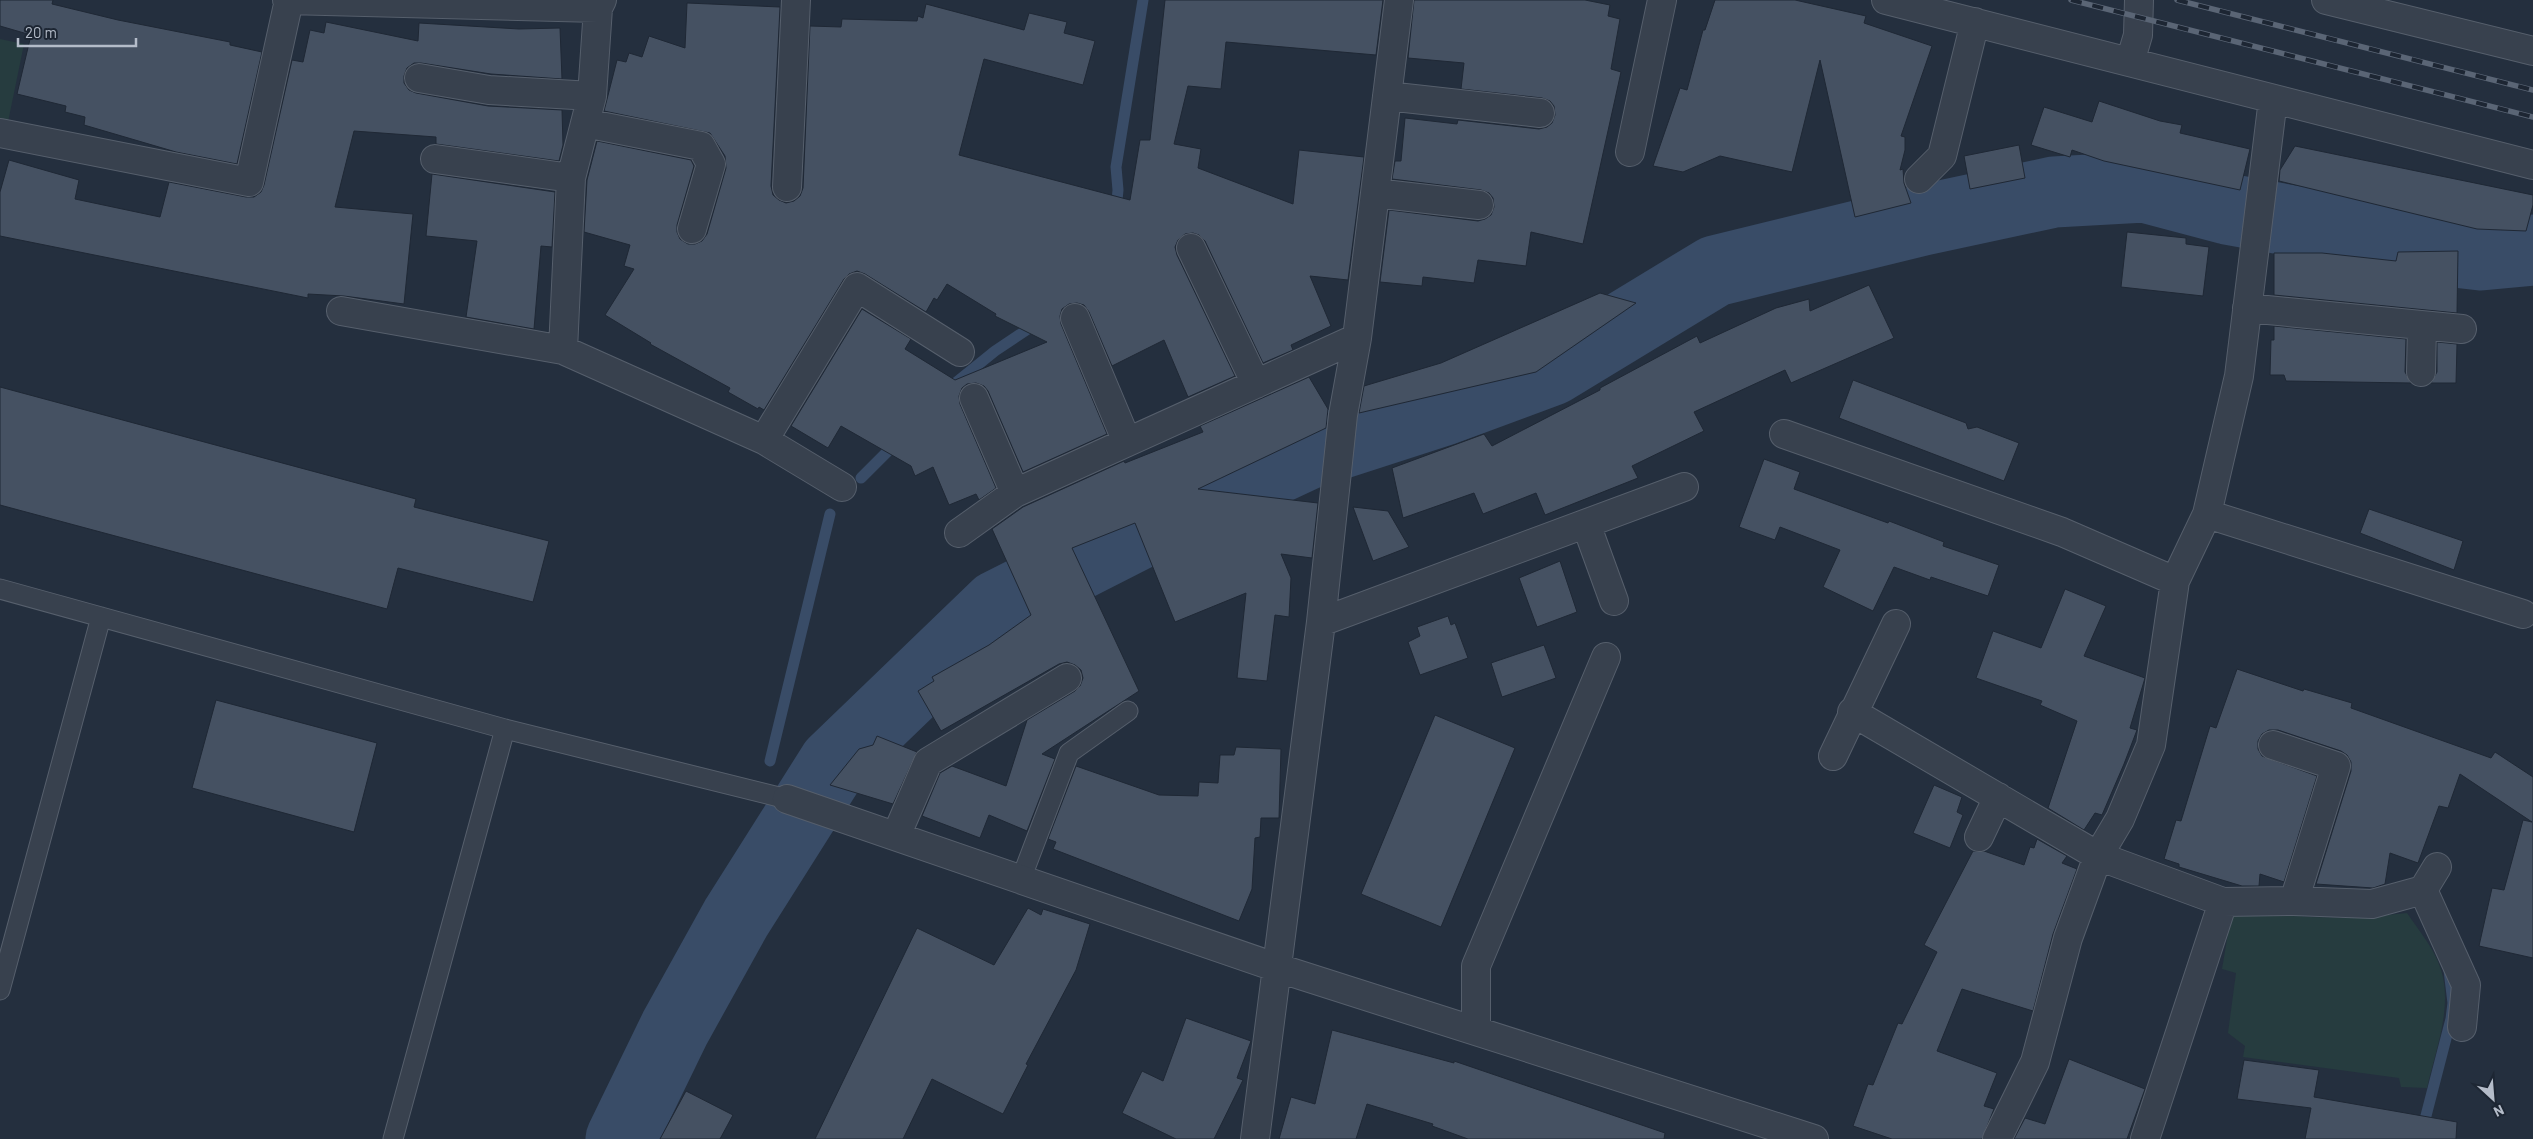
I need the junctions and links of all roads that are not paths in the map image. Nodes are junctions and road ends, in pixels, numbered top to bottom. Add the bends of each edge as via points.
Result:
1 (288, 0) edge
2 (796, 0) edge
3 (1400, 0) edge
4 (1662, 0) edge
5 (1886, 0) edge
6 (2139, 0) edge
7 (2326, 0) edge
8 (600, 4) edge
9 (1975, 22) junction
10 (2533, 51) edge
11 (2130, 62) junction
12 (419, 78) dead end
13 (592, 96) junction
14 (1387, 96) junction
15 (2274, 99) junction
16 (1540, 113) dead end
17 (585, 123) junction
18 (0, 133) edge
19 (1630, 152) dead end
20 (435, 159) dead end
21 (2533, 164) edge
22 (571, 178) junction
23 (1919, 179) dead end
24 (787, 187) dead end
25 (1375, 193) junction
26 (1479, 205) dead end
27 (692, 229) dead end
28 (1191, 248) dead end
29 (2247, 308) junction
30 (342, 311) dead end
31 (1075, 318) dead end
32 (2422, 326) junction
33 (2462, 330) dead end
34 (1357, 338) junction
35 (564, 350) junction
36 (960, 352) dead end
37 (2421, 372) dead end
38 (1256, 384) junction
39 (974, 398) dead end
40 (1784, 434) dead end
41 (764, 440) junction
42 (1127, 442) junction
43 (842, 487) dead end
44 (1684, 487) dead end
45 (1015, 493) junction
46 (2207, 514) junction
47 (1586, 524) junction
48 (959, 533) dead end
49 (2175, 581) junction
50 (0, 589) edge
51 (1614, 601) dead end
52 (2523, 614) dead end
53 (101, 616) junction
54 (1321, 622) junction
55 (1896, 624) dead end
56 (1606, 658) dead end
57 (1067, 678) dead end
58 (1128, 711) dead end
59 (1852, 712) junction
60 (505, 729) junction
61 (2273, 745) dead end
62 (1833, 756) dead end
63 (1998, 798) junction
64 (787, 799) joint
65 (896, 836) junction
66 (1979, 837) dead end
67 (2098, 856) junction
68 (1021, 879) junction
69 (2294, 901) junction
70 (2223, 902) junction
71 (1278, 968) junction
72 (0, 990) edge
73 (2462, 1027) dead end
74 (1476, 1031) junction
75 (393, 1139) edge
76 (1255, 1139) edge
77 (1814, 1139) edge
78 (1997, 1139) edge
79 (2145, 1139) edge

1 - 8 street
1 - 18 street via 249,182
2 - 24 street
3 - 14 street
4 - 19 street
5 - 9 street
6 - 11 street via 2138,35
7 - 10 street
8 - 13 street
9 - 11 street
9 - 23 street via 1942,156
11 - 15 street
12 - 13 street via 489,90
13 - 17 street
14 - 16 street
14 - 25 street
15 - 21 street
15 - 29 street
17 - 22 street
17 - 27 street via 701,146 711,164
20 - 22 street
22 - 35 street
25 - 26 street
25 - 34 street
28 - 38 street
29 - 32 street
29 - 46 street via 2239,376
30 - 35 street
31 - 42 street
32 - 33 street
32 - 37 street
34 - 38 street
34 - 54 street via 1342,415
35 - 41 street
36 - 41 street via 857,287
38 - 42 street
39 - 45 street
40 - 49 street via 2062,532
41 - 43 street
42 - 45 street
44 - 47 street
45 - 48 street
46 - 49 street
46 - 52 street
47 - 51 street
47 - 54 street
49 - 67 street via 2151,745 2120,818
50 - 53 lane
53 - 60 lane
53 - 72 lane
54 - 71 street
55 - 59 street
56 - 74 street via 1476,966
57 - 65 street via 928,762
58 - 68 lane via 1069,753
59 - 62 street
59 - 63 street
60 - 64 lane
60 - 75 lane
61 - 69 street via 2336,766
63 - 66 street
63 - 67 street
64 - 65 street
65 - 68 street
67 - 70 street
67 - 78 street via 2068,938 2035,1062
68 - 71 street
69 - 70 street
69 - 73 street via 2372,904 2430,879 2466,986
70 - 79 street
71 - 74 street
71 - 76 street
74 - 77 street

